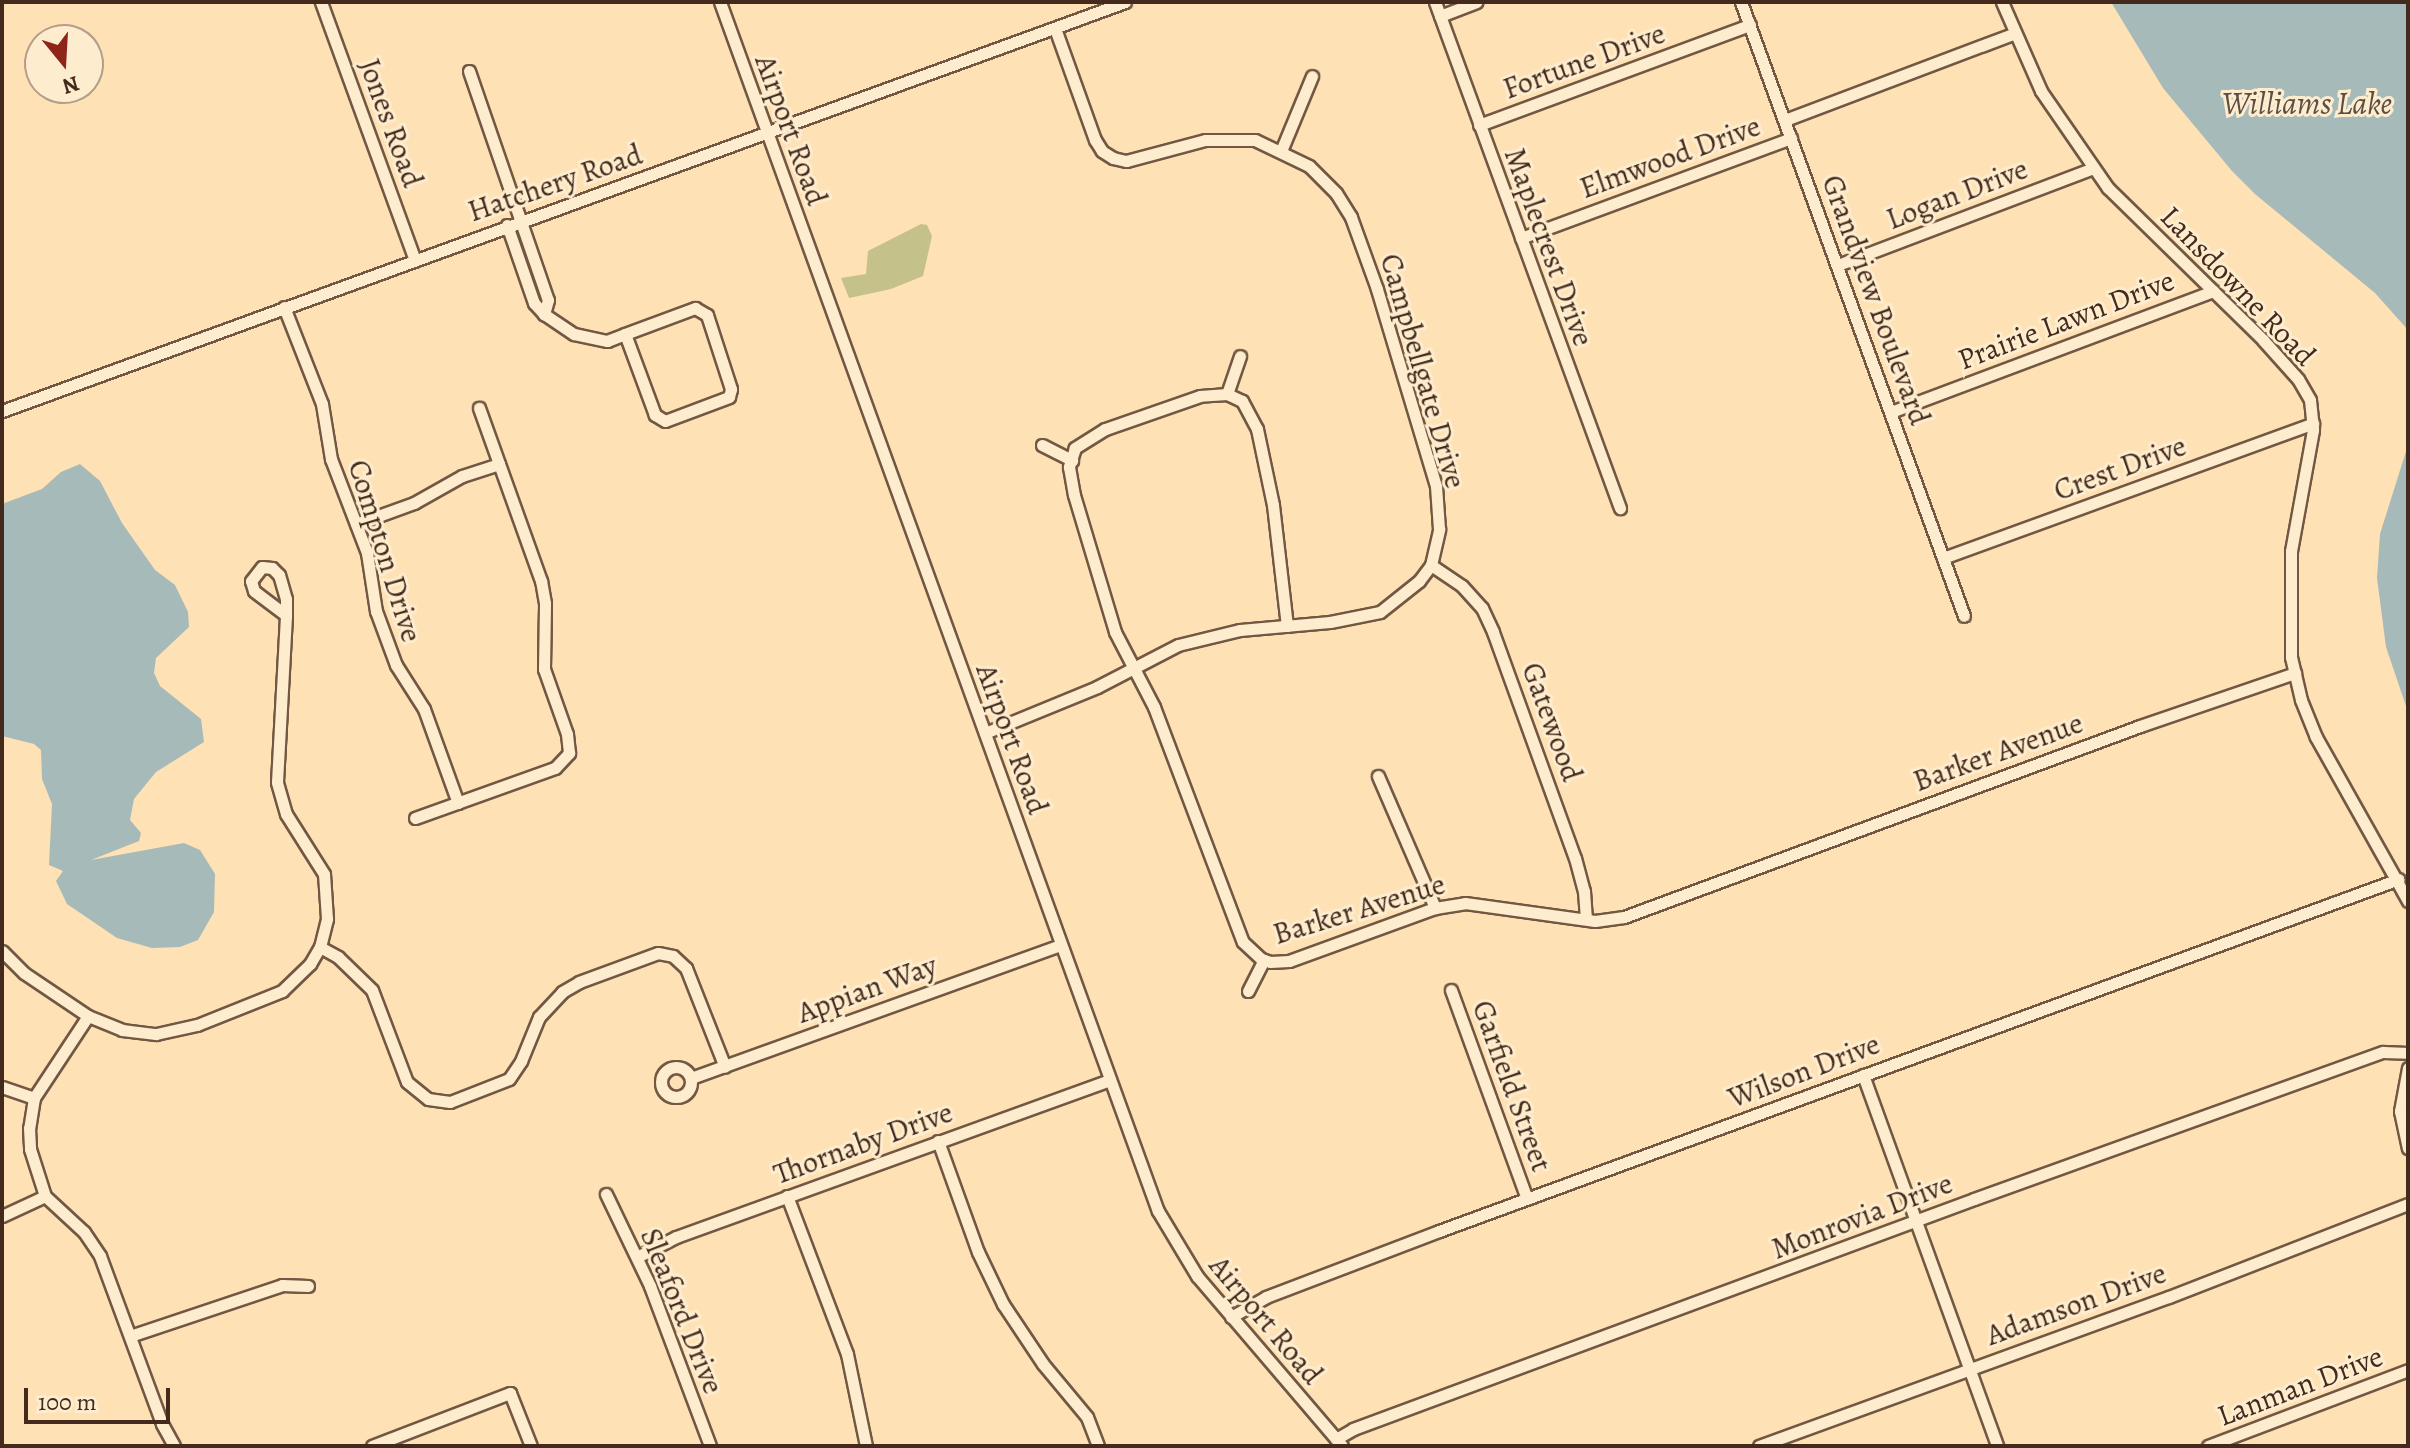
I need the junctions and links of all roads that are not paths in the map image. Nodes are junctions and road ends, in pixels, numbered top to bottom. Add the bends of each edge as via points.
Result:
1 (321, 2) edge
2 (720, 2) edge
3 (1125, 2) edge
4 (1435, 2) edge
5 (1476, 2) edge
6 (1741, 2) edge
7 (2002, 2) edge
8 (1440, 16) junction
9 (1750, 25) junction
10 (1055, 28) junction
11 (2015, 33) junction
12 (469, 71) dead end
13 (1312, 76) dead end
14 (1785, 120) junction
15 (1479, 125) junction
16 (767, 132) junction
17 (1791, 138) junction
18 (1281, 151) junction
19 (2093, 168) junction
20 (521, 219) junction
21 (507, 225) junction
22 (1521, 238) junction
23 (415, 260) junction
24 (1838, 265) junction
25 (2213, 291) junction
26 (284, 307) junction
27 (544, 314) junction
28 (625, 334) junction
29 (1240, 356) dead end
30 (1227, 394) junction
31 (479, 408) dead end
32 (2, 409) edge
33 (1891, 412) junction
34 (2313, 423) junction
35 (1042, 445) dead end
36 (1072, 460) junction
37 (499, 464) junction
38 (1620, 508) dead end
39 (356, 524) junction
40 (1943, 558) junction
41 (1431, 565) junction
42 (286, 615) dead end
43 (1964, 616) dead end
44 (1287, 626) junction
45 (1134, 666) junction
46 (2295, 673) junction
47 (985, 733) junction
48 (1378, 776) dead end
49 (458, 803) junction
50 (415, 818) dead end
51 (2399, 879) junction
52 (2408, 901) edge
53 (1435, 908) junction
54 (1586, 919) junction
55 (1061, 945) junction
56 (320, 947) junction
57 (2, 951) edge
58 (1264, 960) junction
59 (1451, 990) dead end
60 (1248, 991) dead end
61 (88, 1016) junction
62 (2408, 1053) edge
63 (725, 1067) junction
64 (2408, 1068) edge
65 (1863, 1075) junction
66 (691, 1078) dead end
67 (1109, 1080) junction
68 (2, 1087) edge
69 (34, 1098) junction
70 (938, 1141) junction
71 (2408, 1148) edge
72 (606, 1194) dead end
73 (45, 1196) junction
74 (787, 1196) junction
75 (1527, 1199) junction
76 (2408, 1204) edge
77 (2, 1216) edge
78 (1915, 1221) junction
79 (637, 1257) junction
80 (308, 1286) dead end
81 (1231, 1317) junction
82 (130, 1336) junction
83 (1968, 1368) junction
84 (2408, 1370) edge
85 (1339, 1442) edge
86 (174, 1446) edge
87 (372, 1446) edge
88 (531, 1446) edge
89 (710, 1446) edge
90 (866, 1446) edge
91 (1098, 1446) edge
92 (1759, 1446) edge
93 (1997, 1446) edge
94 (2208, 1446) edge

1 - 23 street, Jones Road
2 - 16 street, Airport Road
3 - 10 street, Hatchery Road
4 - 8 street, Maplecrest Drive
5 - 8 street
6 - 9 street, Grandview Boulevard
7 - 11 street, Lansdowne Road
8 - 15 street, Maplecrest Drive
9 - 14 street, Grandview Boulevard
9 - 15 street, Fortune Drive
10 - 16 street, Hatchery Road
10 - 18 street, Campbellgate Drive via 1095,140 1113,158 1126,161 1174,146 1230,139 1255,140
11 - 14 street, Elmwood Drive
11 - 19 street, Lansdowne Road via 2041,91
12 - 20 street
13 - 18 street
14 - 17 street, Grandview Boulevard
15 - 22 street, Maplecrest Drive
16 - 20 street, Hatchery Road
16 - 47 street, Airport Road
17 - 22 street, Elmwood Drive
17 - 24 street, Grandview Boulevard
18 - 41 street, Campbellgate Drive via 1309,166 1336,193 1362,246 1436,486 1439,529
19 - 24 street, Logan Drive
19 - 25 street, Lansdowne Road
20 - 21 street, Hatchery Road
20 - 27 street via 548,300
21 - 23 street, Hatchery Road
21 - 27 street via 534,303
22 - 38 street, Maplecrest Drive
23 - 26 street, Hatchery Road
24 - 33 street, Grandview Boulevard
25 - 33 street, Prairie Lawn Drive
25 - 34 street, Lansdowne Road via 2298,379 2310,400
26 - 32 street, Hatchery Road
26 - 39 street, Compton Drive via 322,404 331,459
27 - 28 street via 590,340
28 - 28 street via 695,308 707,315 731,389 729,397 665,421 655,415
29 - 30 street
30 - 36 street via 1200,396 1105,429 1082,442
30 - 44 street via 1242,401 1257,429 1273,505
31 - 37 street
33 - 40 street, Grandview Boulevard
34 - 40 street, Crest Drive
34 - 46 street, Lansdowne Road via 2291,551
35 - 36 street
36 - 45 street, Barker Avenue via 1069,467 1088,547 1115,632
37 - 39 street
37 - 49 street via 541,581 544,669 569,753 555,768
39 - 49 street, Compton Drive via 372,572 376,611 396,665 424,709
40 - 43 street, Grandview Boulevard
41 - 44 street via 1380,612
41 - 54 street, Gatewood via 1462,586 1482,608 1493,632 1575,858
42 - 56 street via 277,782 286,814 324,874 327,919
44 - 45 street via 1211,635
45 - 47 street
45 - 58 street, Barker Avenue via 1186,786 1243,942
46 - 51 street, Lansdowne Road via 2316,737
46 - 54 street, Barker Avenue via 1624,917
47 - 55 street, Airport Road
48 - 53 street
49 - 50 street
51 - 52 street, Lansdowne Road
51 - 65 street, Wilson Drive
53 - 54 street, Barker Avenue via 1465,903
53 - 58 street, Barker Avenue via 1289,961
55 - 63 street, Appian Way
55 - 67 street, Airport Road
56 - 61 street via 282,991 197,1025 156,1034 122,1030
56 - 63 street via 372,990 407,1082 428,1099 450,1102 509,1079 539,1017 562,992 658,953 673,956 686,968
57 - 61 street via 24,973
58 - 60 street
59 - 75 street, Garfield Street
61 - 69 street
62 - 78 street, Monrovia Drive via 2383,1052
63 - 66 street, Appian Way
64 - 71 street via 2400,1111
65 - 75 street, Wilson Drive
65 - 78 street
67 - 70 street, Thornaby Drive
67 - 81 street, Airport Road via 1167,1230
68 - 69 street
69 - 73 street via 30,1149
70 - 74 street, Thornaby Drive
70 - 91 street via 1003,1304 1087,1417
72 - 79 street, Sleaford Drive
73 - 77 street
73 - 82 street via 84,1232 100,1256
74 - 79 street, Thornaby Drive
74 - 90 street via 847,1354
75 - 81 street, Wilson Drive via 1266,1297
76 - 83 street, Adamson Drive
78 - 83 street
78 - 85 street, Monrovia Drive via 1353,1429
79 - 89 street, Sleaford Drive
80 - 82 street via 282,1285
81 - 85 street, Airport Road
82 - 86 street
83 - 92 street, Adamson Drive
83 - 93 street
84 - 94 street, Lanman Drive
87 - 88 street via 510,1393

